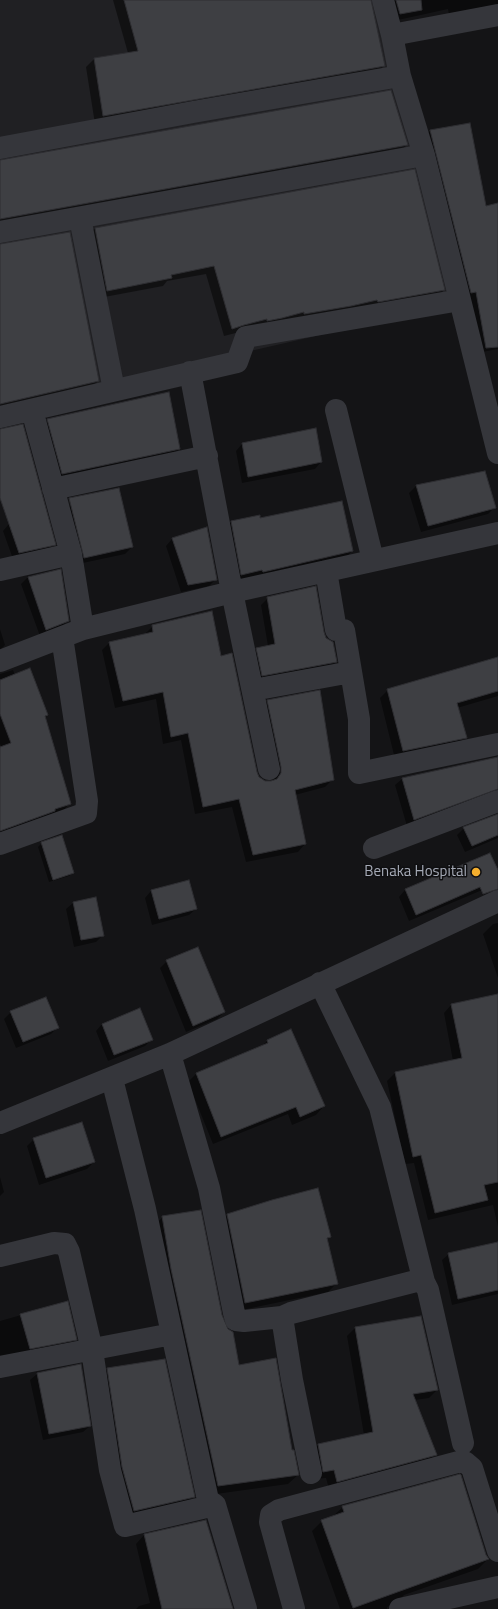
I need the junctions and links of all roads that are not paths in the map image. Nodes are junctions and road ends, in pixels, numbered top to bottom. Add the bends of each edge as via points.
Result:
1 (383, 0) edge
2 (498, 15) edge
3 (392, 35) junction
4 (400, 76) junction
5 (0, 148) edge
6 (424, 155) junction
7 (80, 218) junction
8 (0, 232) edge
9 (460, 300) junction
10 (190, 372) junction
11 (114, 390) junction
12 (32, 410) junction
13 (336, 410) dead end
14 (0, 417) edge
15 (498, 453) edge
16 (207, 456) junction
17 (53, 489) junction
18 (498, 533) edge
19 (71, 554) junction
20 (373, 560) junction
21 (0, 570) edge
22 (326, 571) junction
23 (232, 592) junction
24 (83, 629) junction
25 (62, 637) junction
26 (0, 661) edge
27 (351, 672) junction
28 (253, 690) junction
29 (498, 744) edge
30 (269, 769) dead end
31 (498, 801) edge
32 (0, 844) edge
33 (374, 848) dead end
34 (498, 900) edge
35 (320, 983) junction
36 (170, 1054) junction
37 (112, 1078) junction
38 (0, 1123) edge
39 (0, 1256) edge
40 (424, 1282) junction
41 (282, 1317) junction
42 (172, 1334) junction
43 (92, 1350) junction
44 (0, 1367) edge
45 (463, 1443) dead end
46 (311, 1473) dead end
47 (215, 1505) junction
48 (498, 1552) edge
49 (498, 1587) edge
50 (246, 1609) edge
51 (294, 1609) edge
52 (400, 1609) edge

1 - 3 street
2 - 3 street
3 - 4 street
4 - 5 street
4 - 6 street
6 - 7 street
6 - 9 street
7 - 8 street
7 - 11 street
9 - 10 street via 246,337 237,362
9 - 15 street
10 - 11 street
10 - 16 street
11 - 12 street
12 - 14 street
12 - 17 street
13 - 20 street
16 - 17 street
16 - 23 street
17 - 19 street
18 - 20 street
19 - 21 street
19 - 24 street
20 - 22 street
22 - 23 street
22 - 27 street via 336,630 344,630
23 - 24 street
23 - 28 street
24 - 25 street
25 - 26 street
25 - 32 street via 87,801 86,813
27 - 28 street
27 - 29 street via 360,719 359,773
28 - 30 street
31 - 33 street
34 - 35 street
35 - 36 street
35 - 40 street via 380,1107
36 - 37 street
36 - 41 street via 209,1188 236,1320
37 - 38 street
37 - 42 street via 145,1209
39 - 43 street via 54,1243 65,1244
40 - 41 street via 416,1280
40 - 45 street via 428,1290
41 - 46 street
42 - 43 street
42 - 47 street via 208,1500
43 - 44 street
43 - 47 street via 110,1470 125,1526
47 - 50 street
48 - 51 street via 472,1468 465,1462 279,1510 271,1515 270,1522
49 - 52 street

